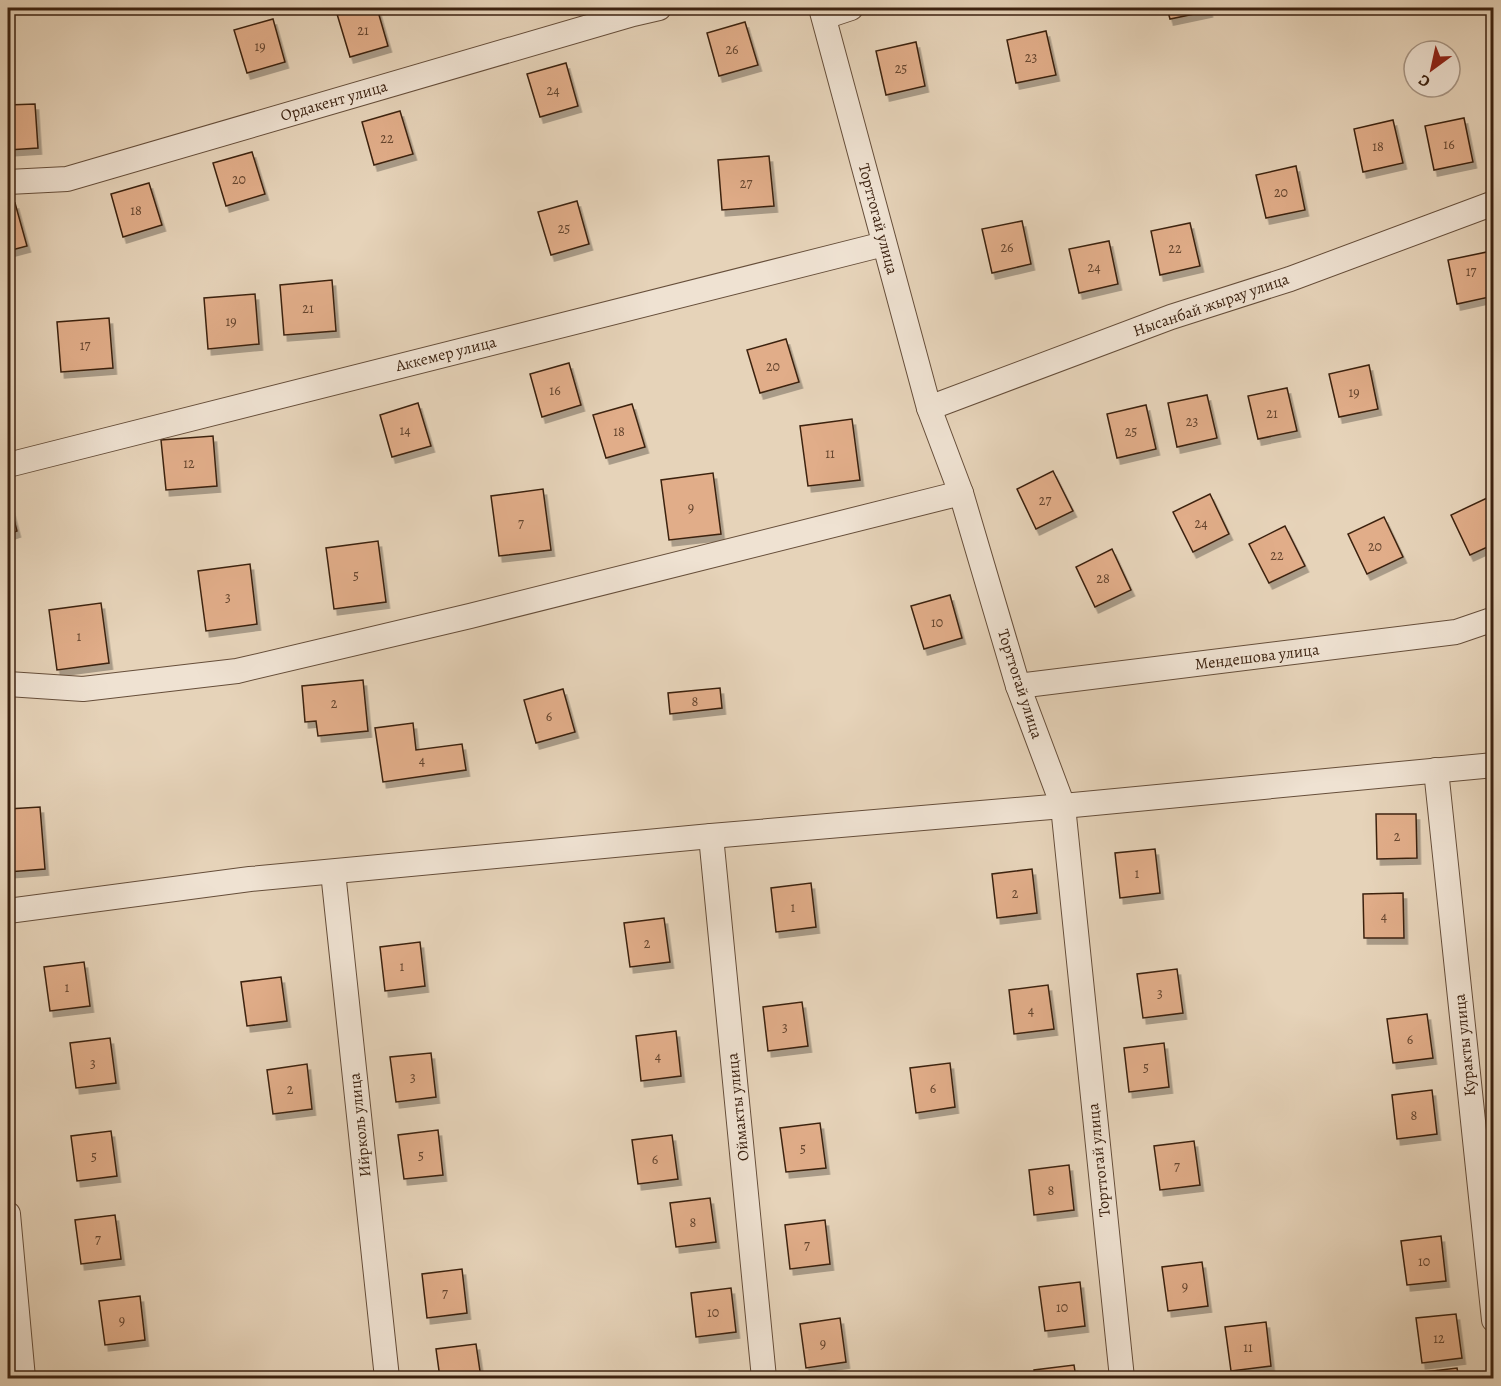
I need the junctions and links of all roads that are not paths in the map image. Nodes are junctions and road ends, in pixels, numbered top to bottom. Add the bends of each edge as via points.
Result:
1 (659, 8) edge
2 (851, 8) edge
3 (823, 12) edge
4 (8, 182) edge
5 (1494, 203) edge
6 (884, 243) junction
7 (929, 408) junction
8 (8, 465) edge
9 (961, 493) junction
10 (1494, 619) edge
11 (8, 684) edge
12 (1018, 686) junction
13 (1494, 765) edge
14 (1436, 770) junction
15 (1063, 806) junction
16 (711, 836) junction
17 (333, 872) junction
18 (8, 912) edge
19 (8, 1214) edge
20 (1494, 1320) edge
21 (23, 1378) edge
22 (387, 1378) edge
23 (764, 1378) edge
24 (1122, 1378) edge

1 - 4 street, Ордакент улица via 67,179
2 - 3 street
3 - 6 street, Торттогай улица
5 - 7 street, Нысанбай жырау улица via 1290,279 1171,317
6 - 7 street, Торттогай улица
6 - 8 street, Аккемер улица
7 - 9 street, Торттогай улица
9 - 11 street via 237,671 83,689
9 - 12 street, Торттогай улица
10 - 12 street, Мендешова улица via 1456,633
12 - 15 street, Торттогай улица
13 - 14 street
14 - 15 street
14 - 20 street, Куракты улица
15 - 16 street
15 - 24 street, Торттогай улица
16 - 17 street
16 - 23 street, Оймакты улица
17 - 18 street via 250,879
17 - 22 street, Ийрколь улица
19 - 21 street

